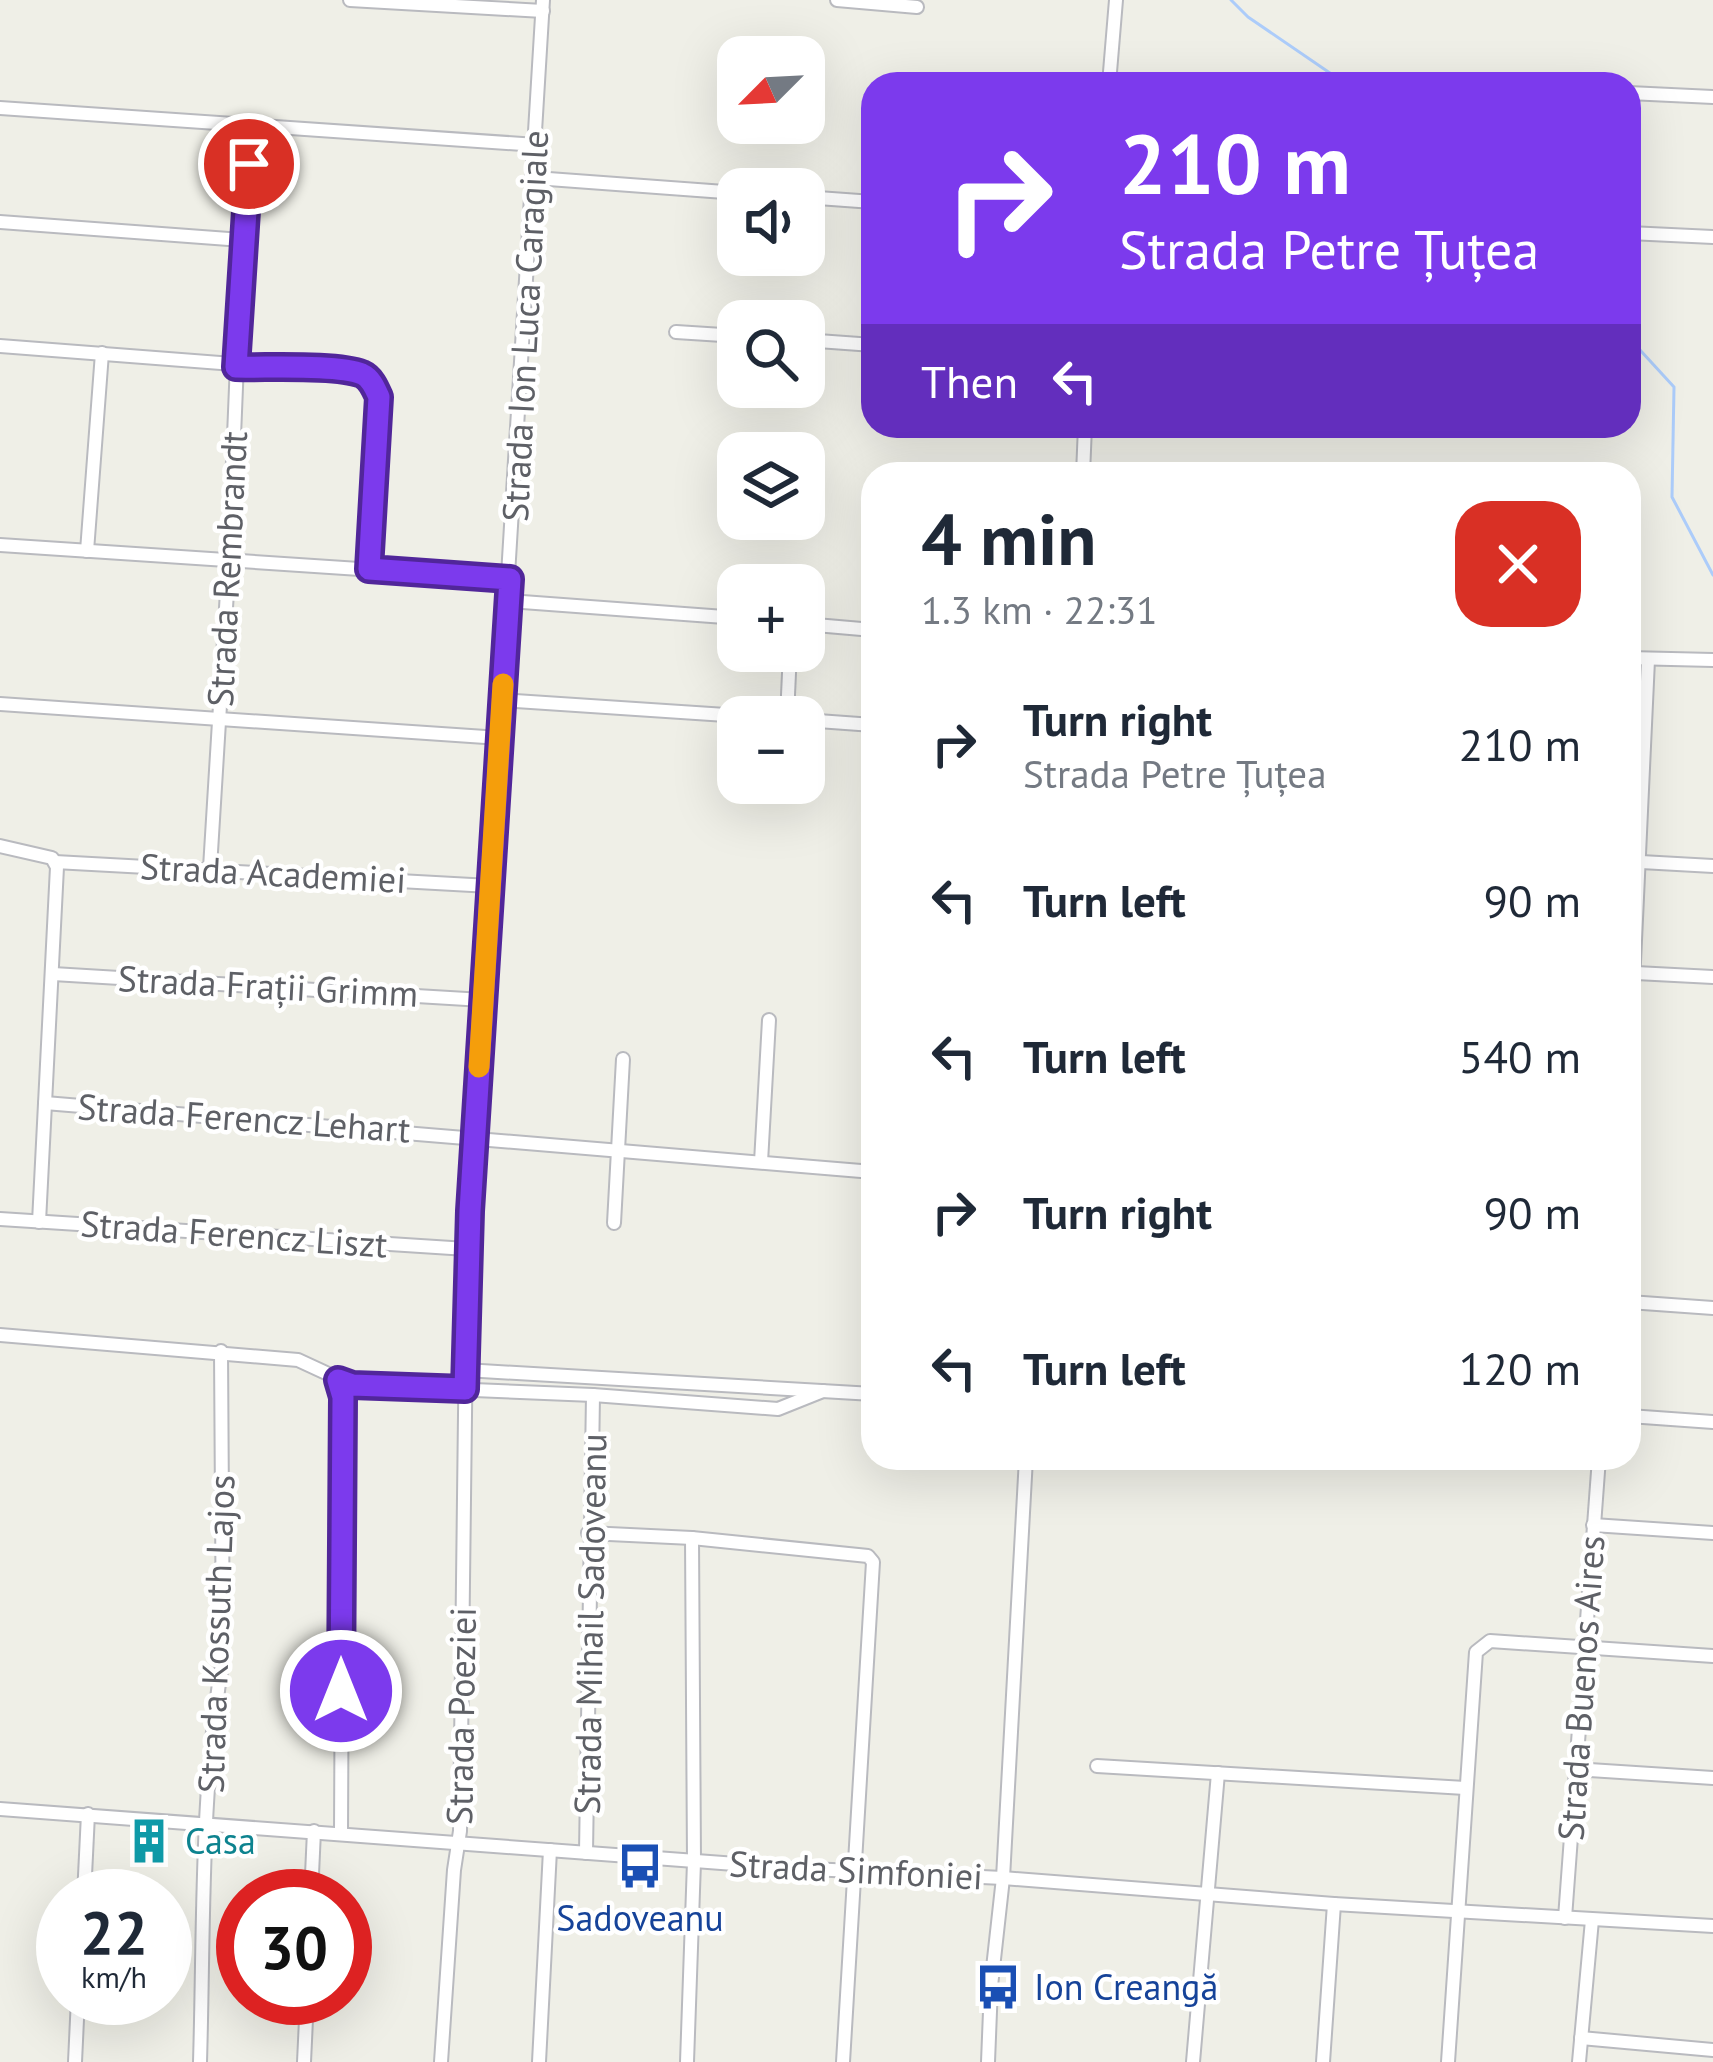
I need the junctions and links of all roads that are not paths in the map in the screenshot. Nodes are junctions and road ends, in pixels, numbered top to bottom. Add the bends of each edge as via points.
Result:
1 (350, 0) edge
2 (837, 0) edge
3 (1116, 0) edge
4 (543, 6) edge
5 (917, 8) dead end
6 (1110, 72) edge
7 (1641, 94) edge
8 (1713, 98) edge
9 (0, 108) edge
10 (252, 126) junction
11 (537, 145) junction
12 (535, 178) junction
13 (717, 191) edge
14 (825, 199) edge
15 (861, 201) edge
16 (0, 222) edge
17 (1641, 233) edge
18 (1713, 237) edge
19 (242, 240) junction
20 (676, 332) dead end
21 (717, 335) edge
22 (825, 342) edge
23 (861, 344) edge
24 (0, 346) edge
25 (102, 353) junction
26 (236, 367) junction
27 (0, 545) edge
28 (87, 551) junction
29 (229, 559) junction
30 (369, 569) junction
31 (510, 579) junction
32 (508, 601) junction
33 (717, 616) edge
34 (825, 626) edge
35 (861, 629) edge
36 (1641, 659) edge
37 (1648, 660) junction
38 (1713, 661) edge
39 (502, 700) junction
40 (0, 704) edge
41 (717, 714) edge
42 (219, 719) junction
43 (825, 722) edge
44 (861, 724) edge
45 (500, 738) junction
46 (1641, 748) edge
47 (0, 846) edge
48 (56, 862) junction
49 (1641, 862) edge
50 (1713, 866) edge
51 (209, 868) junction
52 (490, 886) junction
53 (1641, 973) edge
54 (53, 974) junction
55 (1713, 977) edge
56 (483, 1000) junction
57 (770, 1020) dead end
58 (622, 1059) dead end
59 (45, 1103) junction
60 (474, 1136) junction
61 (618, 1150) junction
62 (761, 1162) junction
63 (861, 1171) edge
64 (0, 1219) edge
65 (39, 1222) junction
66 (614, 1223) dead end
67 (467, 1249) junction
68 (1641, 1303) edge
69 (1713, 1308) edge
70 (0, 1334) edge
71 (221, 1351) junction
72 (465, 1370) junction
73 (606, 1378) junction
74 (338, 1380) junction
75 (465, 1389) junction
76 (823, 1391) junction
77 (861, 1393) edge
78 (599, 1395) junction
79 (1641, 1417) edge
80 (1713, 1422) edge
81 (1025, 1470) edge
82 (1598, 1470) edge
83 (1593, 1525) junction
84 (589, 1532) junction
85 (1713, 1533) edge
86 (692, 1538) junction
87 (1583, 1647) junction
88 (1713, 1656) edge
89 (1097, 1766) dead end
90 (1574, 1769) junction
91 (1218, 1773) junction
92 (1713, 1778) edge
93 (1466, 1788) junction
94 (0, 1809) edge
95 (88, 1814) junction
96 (208, 1823) junction
97 (314, 1832) junction
98 (341, 1834) junction
99 (458, 1844) junction
100 (550, 1850) junction
101 (586, 1853) junction
102 (694, 1862) junction
103 (85, 1869) edge
104 (312, 1869) edge
105 (854, 1871) junction
106 (1003, 1878) junction
107 (1205, 1895) junction
108 (1334, 1904) junction
109 (1458, 1912) junction
110 (1565, 1918) junction
111 (1592, 1920) junction
112 (1713, 1926) edge
113 (77, 2025) edge
114 (306, 2025) edge
115 (1581, 2038) junction
116 (1713, 2050) edge
117 (75, 2062) edge
118 (200, 2062) edge
119 (304, 2062) edge
120 (441, 2062) edge
121 (539, 2062) edge
122 (687, 2062) edge
123 (843, 2062) edge
124 (988, 2062) edge
125 (1192, 2062) edge
126 (1323, 2062) edge
127 (1448, 2062) edge
128 (1579, 2062) edge

1 - 4 street
2 - 5 street
3 - 6 street
4 - 11 street, Strada Ion Luca Caragiale
7 - 8 street
9 - 10 street
10 - 11 street
10 - 19 street, Strada Rembrandt
11 - 12 street, Strada Ion Luca Caragiale
12 - 13 street
12 - 31 street, Strada Ion Luca Caragiale
14 - 15 street
16 - 19 street
17 - 18 street
19 - 26 street, Strada Rembrandt
20 - 21 street
22 - 23 street
24 - 25 street
25 - 26 street
25 - 28 street
26 - 29 street, Strada Rembrandt
26 - 30 street via 332,370 374,384
27 - 28 street
28 - 29 street
29 - 30 street
29 - 42 street, Strada Rembrandt
30 - 31 street
31 - 32 street, Strada Ion Luca Caragiale
32 - 33 street
32 - 39 street, Strada Ion Luca Caragiale
34 - 35 street
36 - 37 street
37 - 38 street
37 - 46 street
39 - 41 street
39 - 45 street, Strada Ion Luca Caragiale
40 - 42 street
42 - 45 street
42 - 51 street, Strada Rembrandt
43 - 44 street
45 - 52 street, Strada Ion Luca Caragiale
47 - 48 street, Strada Academiei
48 - 51 street, Strada Academiei
48 - 54 street
49 - 50 street
51 - 52 street, Strada Academiei
52 - 56 street, Strada Ion Luca Caragiale
53 - 55 street
54 - 56 street, Strada Frații Grimm
54 - 59 street
56 - 60 street, Strada Ion Luca Caragiale
57 - 62 street
58 - 61 street
59 - 60 street, Strada Ferencz Lehart
59 - 65 street
60 - 61 street, Strada Ferencz Lehart
60 - 67 street, Strada Ion Luca Caragiale
61 - 62 street, Strada Ferencz Lehart
61 - 66 street
62 - 63 street, Strada Ferencz Lehart
64 - 65 street, Strada Ferencz Liszt
65 - 67 street, Strada Ferencz Liszt
67 - 72 street, Strada Ion Luca Caragiale
68 - 69 street
70 - 71 street
71 - 74 street via 298,1360
71 - 96 street, Strada Kossuth Lajos via 223,1659
72 - 73 street
72 - 75 street, Strada Poeziei
73 - 76 street
73 - 78 street, Strada Mihail Sadoveanu
74 - 75 street
74 - 98 street
75 - 78 street
75 - 99 street, Strada Poeziei
76 - 77 street
76 - 78 street via 778,1409
78 - 84 street, Strada Mihail Sadoveanu
79 - 80 street
81 - 106 street
82 - 83 street, Strada Buenos Aires
83 - 85 street
83 - 87 street, Strada Buenos Aires
84 - 86 street
84 - 101 street, Strada Mihail Sadoveanu
86 - 102 street
86 - 105 street via 873,1562
87 - 88 street
87 - 90 street, Strada Buenos Aires
87 - 93 street via 1480,1645
89 - 91 street
90 - 92 street
90 - 110 street, Strada Buenos Aires
91 - 93 street
91 - 107 street
93 - 109 street
94 - 95 street, Strada Simfoniei
95 - 96 street, Strada Simfoniei
95 - 103 street
96 - 97 street, Strada Simfoniei
96 - 118 street, Strada Kossuth Lajos
97 - 98 street, Strada Simfoniei
97 - 104 street
98 - 99 street, Strada Simfoniei
99 - 100 street, Strada Simfoniei
99 - 120 street, Strada Poeziei
100 - 101 street, Strada Simfoniei
100 - 121 street
101 - 102 street, Strada Simfoniei
102 - 105 street, Strada Simfoniei
102 - 122 street
105 - 106 street, Strada Simfoniei
105 - 123 street
106 - 107 street, Strada Simfoniei
106 - 124 street
107 - 108 street, Strada Simfoniei
107 - 125 street
108 - 109 street, Strada Simfoniei
108 - 126 street
109 - 110 street, Strada Simfoniei
109 - 127 street
110 - 111 street, Strada Simfoniei
111 - 112 street, Strada Simfoniei
111 - 115 street
113 - 117 street
114 - 119 street
115 - 116 street
115 - 128 street

